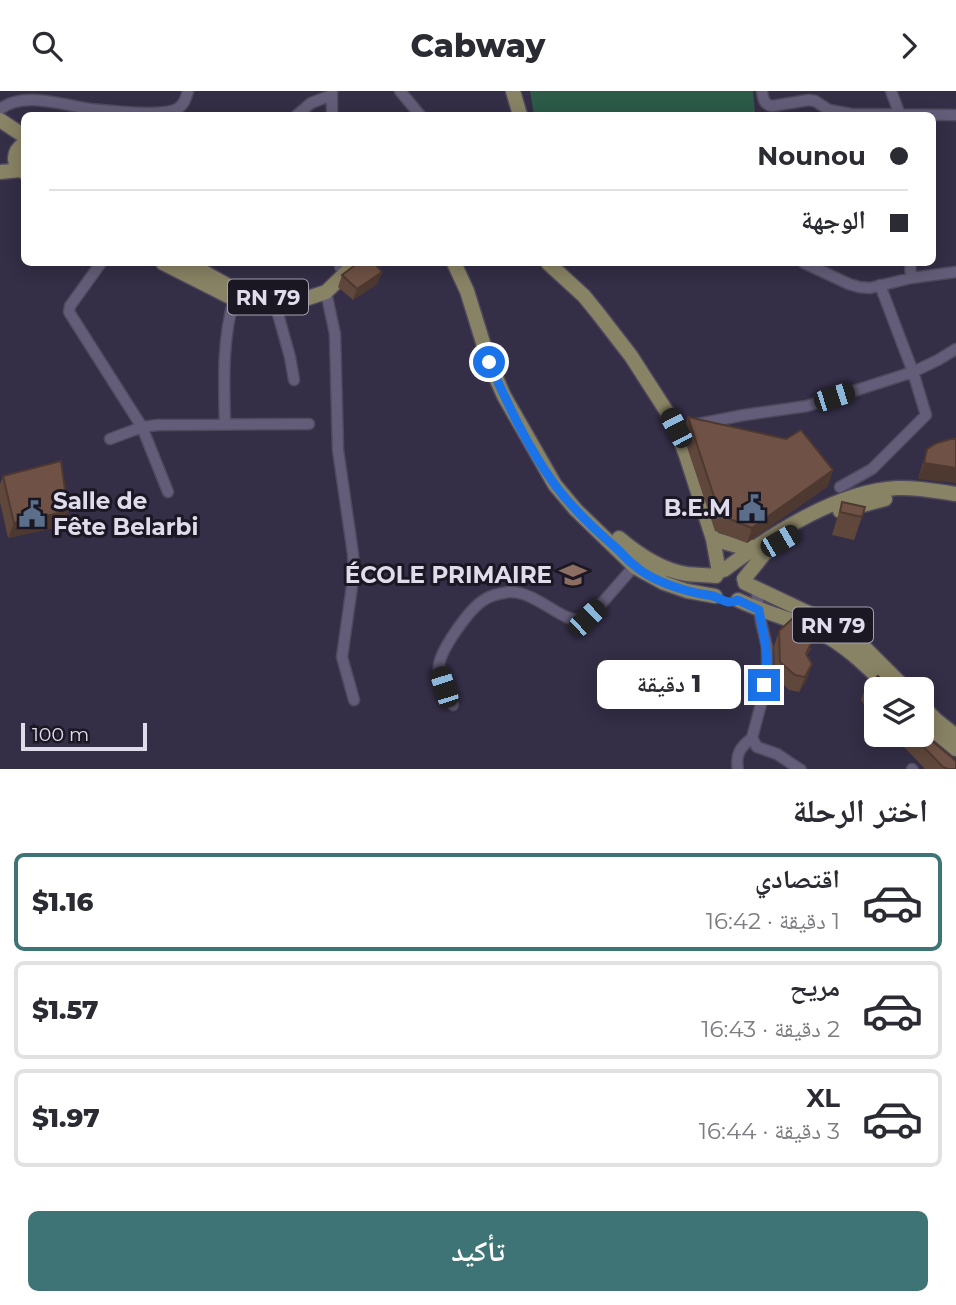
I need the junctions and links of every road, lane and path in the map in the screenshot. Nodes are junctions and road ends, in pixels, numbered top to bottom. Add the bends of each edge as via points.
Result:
1 (188, 91) edge
2 (401, 91) edge
3 (513, 91) edge
4 (762, 91) edge
5 (821, 91) edge
6 (891, 91) edge
7 (332, 93) edge
8 (824, 108) junction
9 (0, 109) edge
10 (143, 112) edge
11 (164, 112) edge
12 (300, 112) edge
13 (332, 112) edge
14 (418, 112) edge
15 (519, 112) edge
16 (842, 112) edge
17 (899, 112) edge
18 (936, 115) edge
19 (956, 115) edge
20 (0, 120) edge
21 (21, 134) edge
22 (21, 146) edge
23 (21, 170) edge
24 (21, 171) edge
25 (0, 172) edge
26 (99, 266) edge
27 (169, 266) edge
28 (192, 266) edge
29 (340, 266) edge
30 (353, 266) edge
31 (455, 266) edge
32 (462, 266) edge
33 (551, 266) edge
34 (811, 266) edge
35 (910, 266) edge
36 (956, 272) edge
37 (911, 278) junction
38 (880, 285) junction
39 (326, 292) junction
40 (234, 299) junction
41 (278, 305) junction
42 (956, 349) edge
43 (913, 372) junction
44 (294, 380) dead end
45 (225, 424) junction
46 (309, 424) dead end
47 (142, 427) junction
48 (676, 428) junction
49 (110, 439) dead end
50 (840, 487) dead end
51 (168, 492) dead end
52 (956, 494) edge
53 (956, 503) edge
54 (713, 538) junction
55 (755, 547) junction
56 (638, 560) junction
57 (720, 573) junction
58 (748, 583) junction
59 (715, 596) junction
60 (738, 600) junction
61 (759, 610) junction
62 (878, 677) edge
63 (894, 677) edge
64 (354, 700) dead end
65 (453, 705) dead end
66 (934, 718) edge
67 (934, 731) edge
68 (956, 736) edge
69 (752, 738) junction
70 (956, 748) edge
71 (738, 769) edge
72 (801, 769) edge

1 - 11 street via 184,103
2 - 14 street
3 - 15 main road
4 - 8 street via 768,105 809,100
5 - 8 street
6 - 17 street
7 - 12 street
7 - 13 street
8 - 16 street
9 - 10 street via 21,99
18 - 19 street
20 - 21 main road
22 - 23 main road via 15,153
24 - 25 main road
26 - 47 street via 69,312
27 - 40 main road
28 - 29 main road, RN 79 via 247,294 288,297 315,290
30 - 39 main road
31 - 56 main road via 503,397 555,485 576,510
32 - 56 main road via 520,414 559,478
33 - 48 main road via 597,312
34 - 38 street via 859,287
35 - 37 street
36 - 37 street
37 - 38 street
38 - 43 street
39 - 41 main road
39 - 64 street via 335,334 338,450 354,572 342,657
40 - 41 main road
40 - 45 street via 224,353
41 - 44 street
42 - 43 street
43 - 48 street via 807,406
43 - 50 street via 926,415 872,469
45 - 46 street
45 - 47 street
47 - 49 street
47 - 51 street
48 - 54 main road
52 - 55 main road via 922,488 864,493 836,502
53 - 58 main road via 899,497 836,512 772,547
54 - 55 main road
54 - 57 main road
55 - 57 main road
56 - 57 main road via 673,571
56 - 59 main road via 664,583
56 - 65 street via 583,620 526,594 509,592 483,600 467,615 439,664
57 - 58 main road via 733,570
57 - 59 main road via 712,586
58 - 60 main road
58 - 61 street
58 - 63 main road, RN 79 via 836,626
59 - 60 main road via 728,603
60 - 61 main road, RN 79
61 - 62 main road, RN 79 via 823,634
61 - 69 street via 768,667
66 - 68 main road
67 - 70 main road
69 - 71 street via 736,758
69 - 72 street via 757,747

